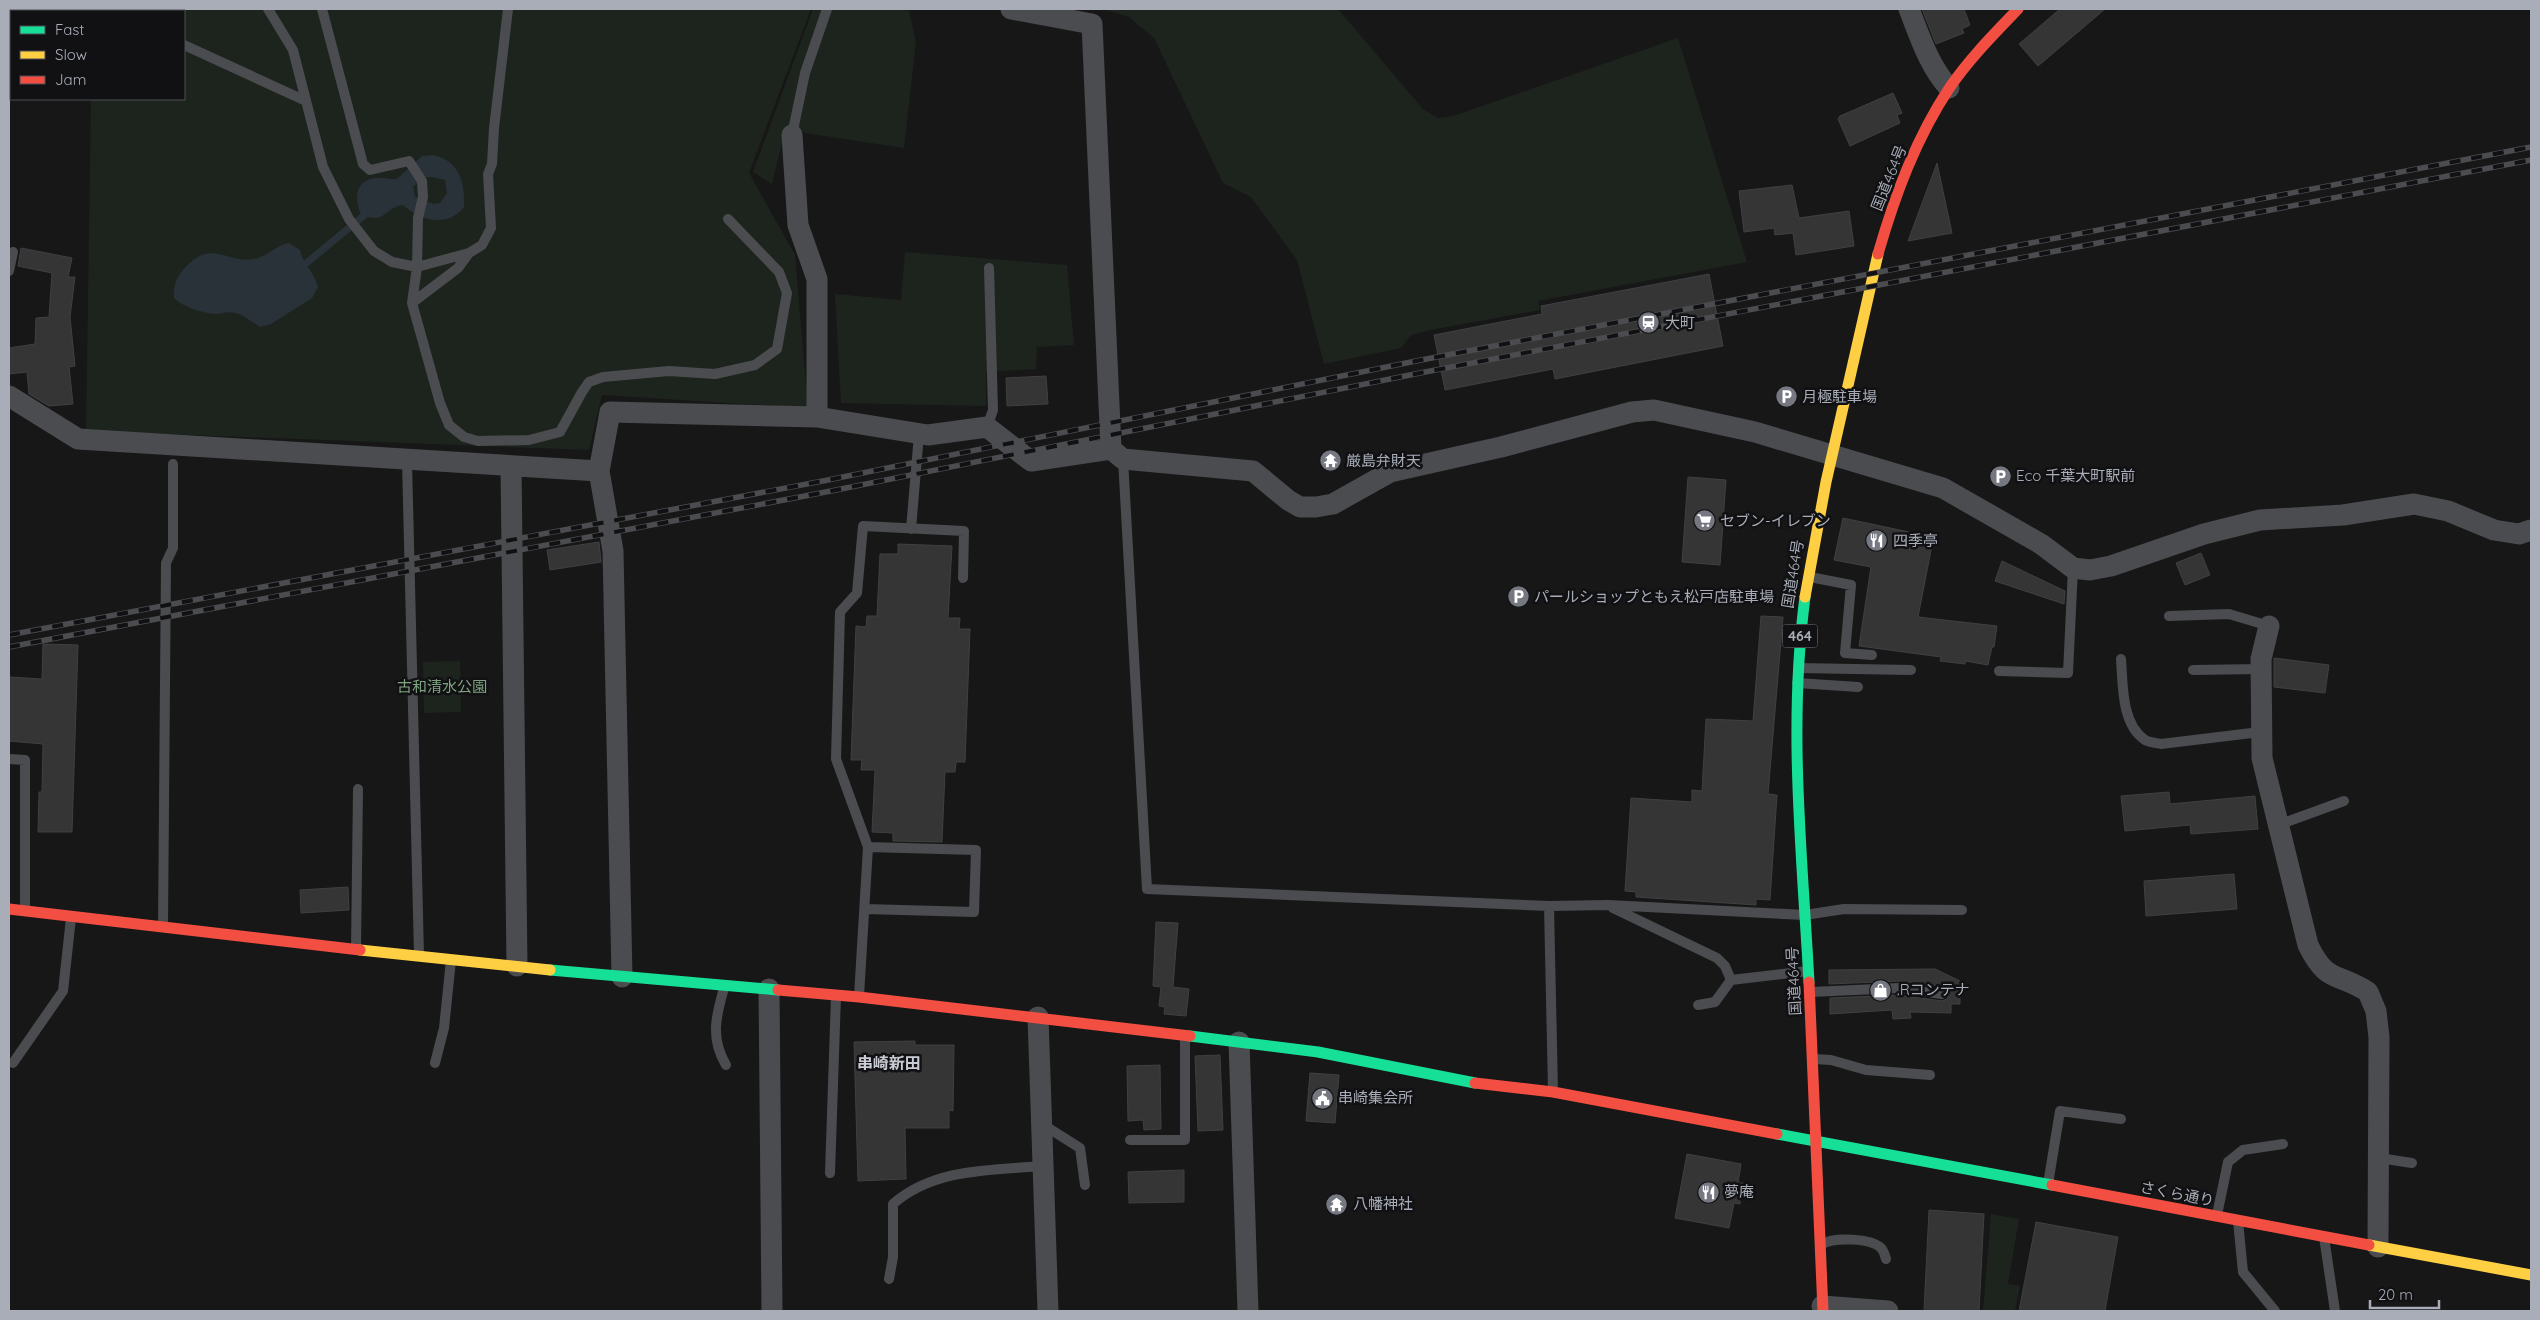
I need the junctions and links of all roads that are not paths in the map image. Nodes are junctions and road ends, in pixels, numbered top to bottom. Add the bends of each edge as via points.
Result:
1 (268, 9) edge
2 (322, 9) edge
3 (508, 9) edge
4 (827, 9) edge
5 (1011, 9) edge
6 (1909, 9) edge
7 (2018, 9) edge
8 (185, 45) edge
9 (1949, 88) junction
10 (306, 101) junction
11 (792, 135) joint
12 (728, 219) dead end
13 (13, 252) dead end
14 (469, 253) junction
15 (417, 267) junction
16 (989, 268) dead end
17 (9, 271) edge
18 (412, 303) junction
19 (9, 396) edge
20 (818, 417) junction
21 (988, 427) junction
22 (919, 434) junction
23 (1117, 454) junction
24 (1832, 456) junction
25 (407, 461) junction
26 (173, 464) dead end
27 (511, 466) junction
28 (599, 471) junction
29 (911, 529) junction
30 (2531, 530) edge
31 (2073, 568) junction
32 (1806, 576) junction
33 (962, 578) dead end
34 (2169, 616) dead end
35 (2268, 626) joint
36 (1872, 655) dead end
37 (2121, 659) dead end
38 (1797, 668) junction
39 (2261, 668) junction
40 (1910, 670) dead end
41 (2193, 670) dead end
42 (1999, 671) dead end
43 (1796, 683) junction
44 (1858, 687) dead end
45 (2260, 732) junction
46 (9, 759) edge
47 (358, 789) dead end
48 (2344, 801) dead end
49 (2278, 825) junction
50 (868, 847) junction
51 (1608, 905) junction
52 (1550, 906) junction
53 (864, 908) junction
54 (9, 909) edge
55 (1962, 910) dead end
56 (25, 911) junction
57 (1805, 915) junction
58 (71, 916) junction
59 (163, 928) junction
60 (356, 949) junction
61 (419, 956) junction
62 (451, 959) junction
63 (518, 966) junction
64 (1809, 970) junction
65 (622, 976) junction
66 (1731, 980) junction
67 (725, 984) junction
68 (769, 989) junction
69 (1810, 992) junction
70 (1942, 994) dead end
71 (836, 995) junction
72 (859, 997) junction
73 (1698, 1005) dead end
74 (1038, 1017) junction
75 (1185, 1035) junction
76 (1239, 1042) junction
77 (1813, 1059) junction
78 (13, 1063) dead end
79 (435, 1063) dead end
80 (726, 1065) dead end
81 (1930, 1075) dead end
82 (1553, 1092) junction
83 (2121, 1118) dead end
84 (1042, 1124) junction
85 (1130, 1140) dead end
86 (1818, 1142) junction
87 (2283, 1144) dead end
88 (2379, 1158) junction
89 (2412, 1163) dead end
90 (1043, 1166) junction
91 (830, 1173) dead end
92 (1085, 1185) dead end
93 (2048, 1185) junction
94 (2217, 1216) junction
95 (2238, 1220) junction
96 (2324, 1236) junction
97 (1821, 1244) junction
98 (2378, 1247) junction
99 (1886, 1259) dead end
100 (2531, 1275) edge
101 (889, 1279) dead end
102 (1822, 1309) edge
103 (772, 1311) edge
104 (1048, 1311) edge
105 (1248, 1311) edge
106 (1888, 1311) edge
107 (2275, 1311) edge
108 (2335, 1311) edge

1 - 10 lane via 292,50
2 - 15 lane via 363,164 370,170 410,162 422,181
3 - 14 lane via 492,164 488,174 491,228 482,245
4 - 11 lane via 805,73
5 - 23 street via 1092,24
6 - 9 street via 1931,64
7 - 9 main road, 国道464号 / 464 via 1979,49
8 - 10 lane
9 - 24 main road, 国道464号 / 464 via 1907,168 1881,243
10 - 15 lane via 323,167 352,223 374,251 392,262
11 - 20 street via 798,225 817,279
12 - 18 lane via 779,272 787,293 777,349 755,366 715,374 669,371 603,377 589,382 560,432 550,435 529,440 478,441 464,437 449,425
13 - 17 lane
14 - 15 lane
14 - 18 lane via 458,268
15 - 18 lane
16 - 21 lane via 993,410
19 - 25 street via 78,439
20 - 22 street
20 - 28 street via 610,412
21 - 22 street
21 - 23 street via 1031,460
22 - 29 lane
23 - 24 street via 1253,471 1300,507 1333,504 1390,472 1654,410 1755,432
23 - 52 lane via 1147,889
24 - 31 street via 1943,488 2041,544
24 - 32 main road, 国道464号 / 464
25 - 27 street
25 - 61 lane
26 - 59 lane via 173,548 166,563
27 - 28 street
27 - 63 street
28 - 65 street via 613,551
29 - 33 lane via 964,531
29 - 50 lane via 862,526 857,593 840,612 836,759
30 - 31 street via 2519,534 2494,530 2448,511 2414,504 2343,515 2260,520 2204,534 2111,566 2090,570
31 - 42 lane via 2068,673
32 - 36 lane via 1851,585 1845,652
32 - 38 main road, 国道464号 / 464
34 - 35 lane via 2229,614
35 - 39 street
37 - 45 lane via 2125,702 2134,726 2146,740 2161,744
38 - 40 lane
38 - 43 main road, 国道464号 / 464
39 - 41 lane
39 - 45 street
43 - 44 lane
43 - 57 main road, 国道464号 / 464 via 1797,780
45 - 49 street via 2262,758
46 - 56 lane via 25,760
47 - 60 lane
48 - 49 lane
49 - 88 street via 2308,946 2318,966 2368,992 2376,1010
50 - 53 lane
50 - 53 lane via 976,850 974,912
51 - 52 lane
51 - 57 lane
51 - 66 lane via 1717,958
52 - 82 lane
53 - 72 lane
54 - 56 main road, さくら通り
55 - 57 lane via 1844,909
56 - 58 main road, さくら通り
57 - 64 main road, 国道464号 / 464
58 - 59 main road, さくら通り
58 - 78 lane via 62,991
59 - 60 main road, さくら通り
60 - 61 main road, さくら通り
61 - 62 main road, さくら通り
62 - 63 main road, さくら通り
62 - 79 lane via 444,1028
63 - 65 main road, さくら通り
64 - 66 lane
64 - 69 main road, 国道464号 / 464
65 - 67 main road, さくら通り
66 - 73 lane via 1715,1002
67 - 68 main road, さくら通り
67 - 80 lane via 714,1026 716,1045
68 - 71 main road, さくら通り
68 - 103 street
69 - 70 lane via 1899,988
69 - 77 main road, 国道464号 / 464
71 - 72 main road, さくら通り
71 - 91 lane
72 - 74 main road, さくら通り
74 - 75 main road, さくら通り
74 - 84 street
75 - 76 main road, さくら通り
75 - 85 lane via 1185,1140
76 - 82 main road, さくら通り via 1346,1057 1454,1080
76 - 105 street
77 - 81 lane via 1831,1060 1866,1070
77 - 86 main road, 国道464号 / 464
82 - 86 main road, さくら通り
83 - 93 lane via 2060,1110
84 - 90 street
84 - 92 lane via 1080,1148
86 - 93 main road, さくら通り
86 - 97 main road, 国道464号 / 464
87 - 94 lane via 2243,1150 2228,1162
88 - 89 lane
88 - 98 street
90 - 101 lane via 963,1172 909,1191 893,1204 893,1256
90 - 104 street
93 - 94 main road, さくら通り
94 - 95 main road, さくら通り
95 - 96 main road, さくら通り
95 - 107 lane via 2243,1272
96 - 98 main road, さくら通り
96 - 108 lane
97 - 99 lane via 1831,1239 1870,1241 1882,1249
97 - 102 main road, 国道464号 / 464
98 - 100 main road, さくら通り
102 - 106 street

